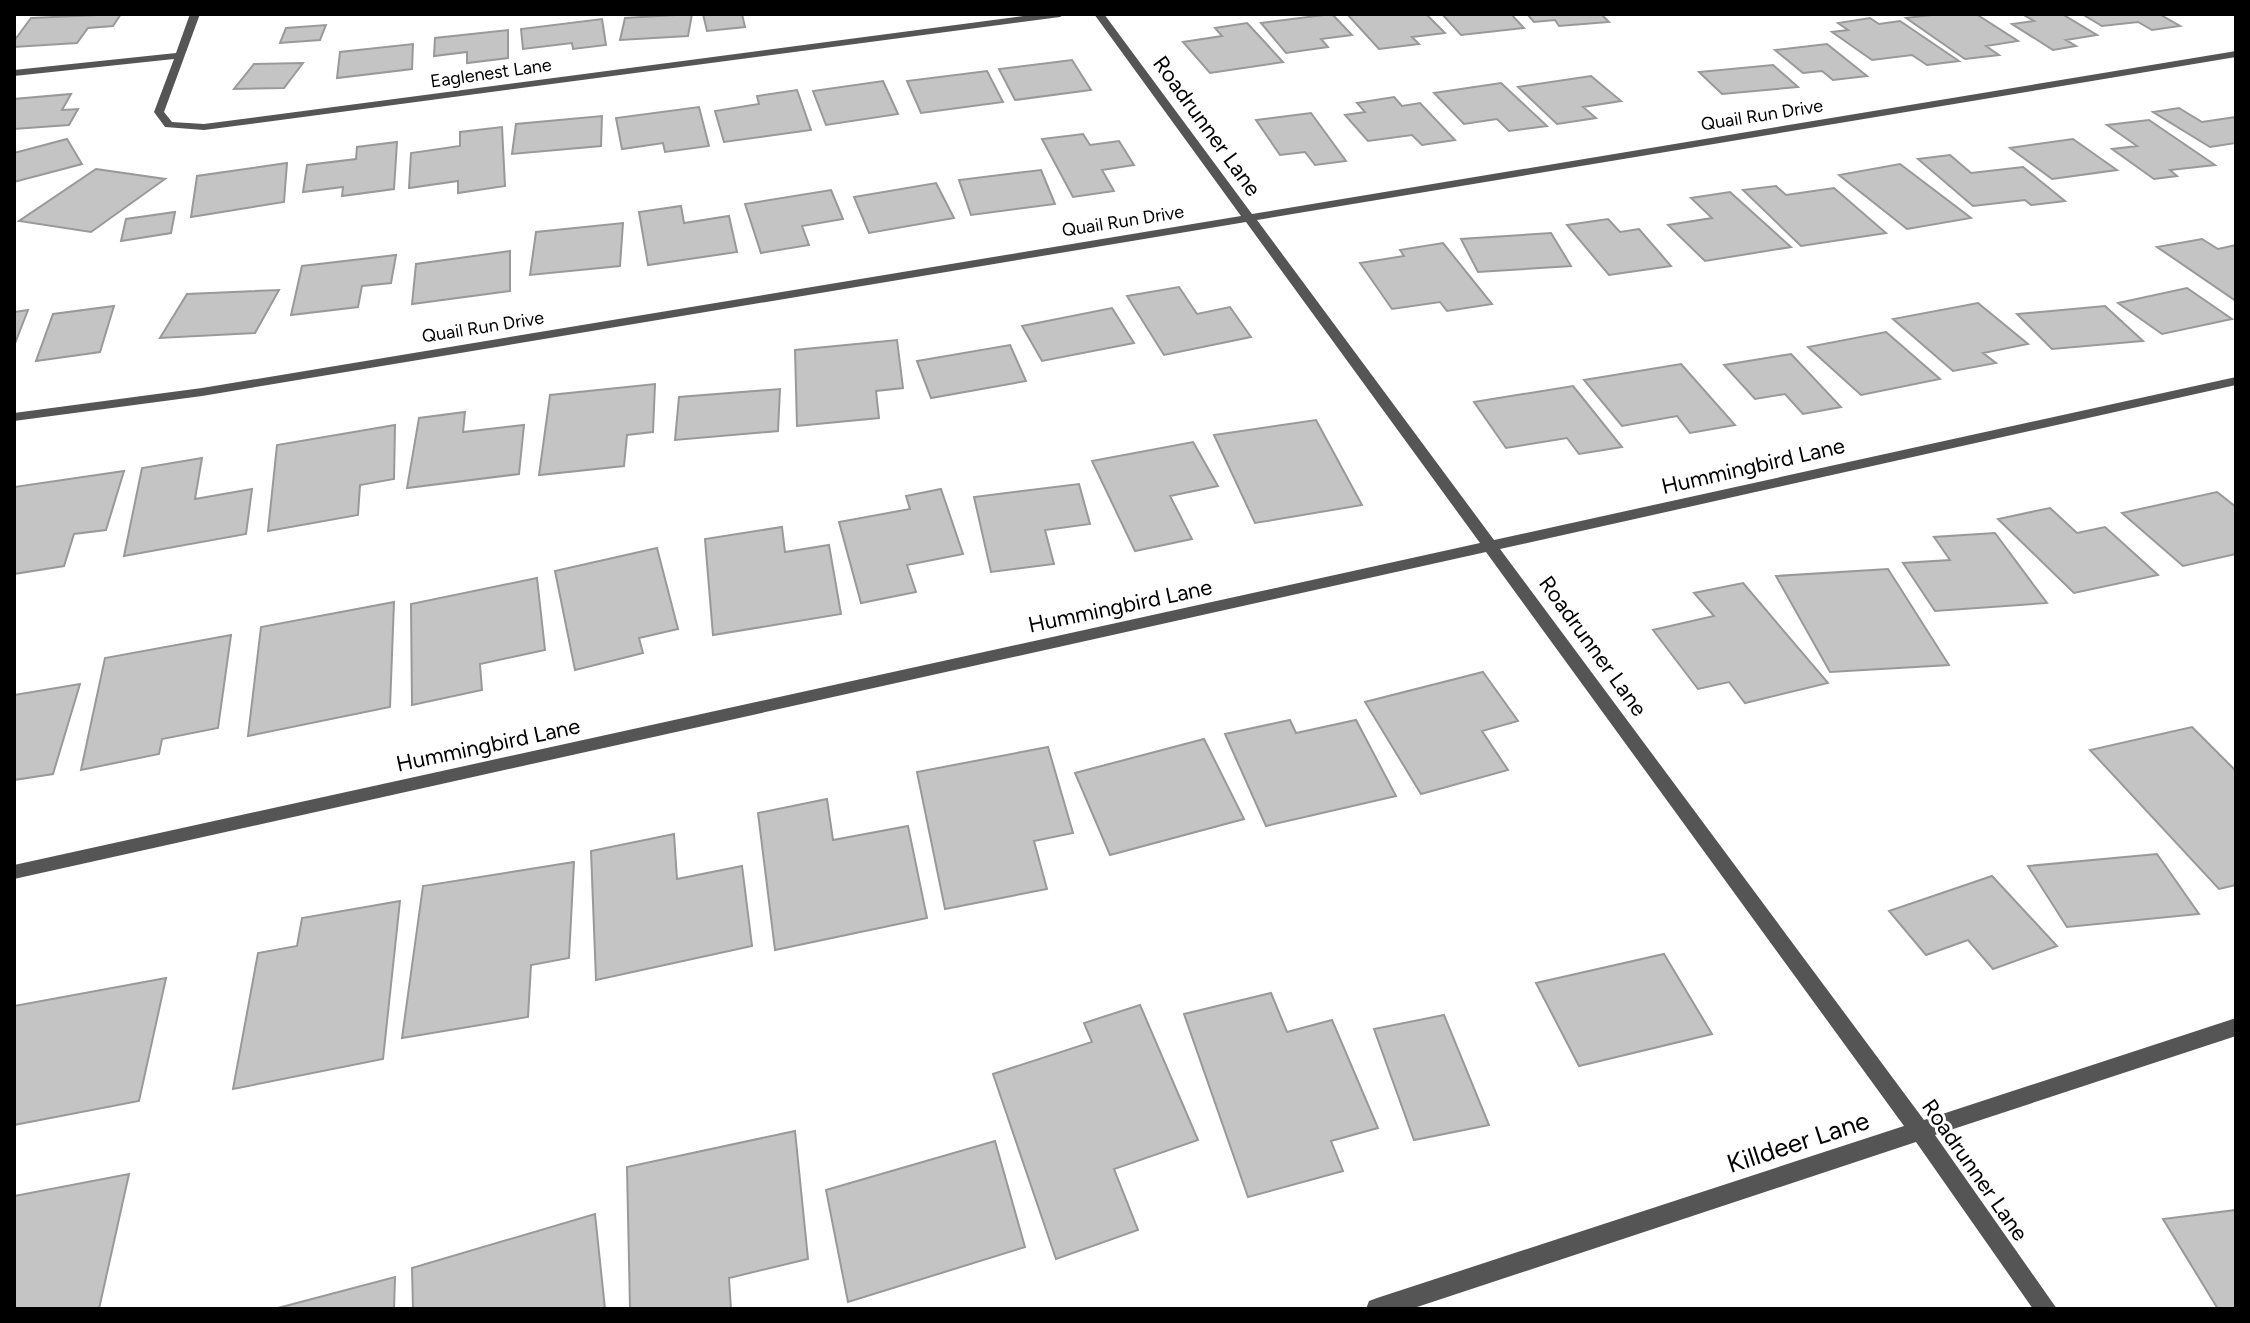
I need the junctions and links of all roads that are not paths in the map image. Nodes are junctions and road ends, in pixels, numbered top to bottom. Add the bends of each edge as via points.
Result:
1 (195, 14) edge
2 (1060, 14) edge
3 (1099, 14) edge
4 (2236, 54) edge
5 (181, 55) junction
6 (14, 73) edge
7 (1248, 219) junction
8 (2236, 381) edge
9 (14, 417) edge
10 (1493, 546) junction
11 (14, 872) edge
12 (2236, 1027) edge
13 (1920, 1131) junction
14 (1377, 1309) edge
15 (2046, 1309) edge

1 - 5 street
2 - 5 street, Eaglenest Lane via 204,127 169,125 159,112
3 - 7 street, Roadrunner Lane
4 - 7 street, Quail Run Drive
5 - 6 street
7 - 9 street, Quail Run Drive via 202,392
7 - 10 street, Roadrunner Lane
8 - 10 street, Hummingbird Lane
10 - 11 street, Hummingbird Lane
10 - 13 street, Roadrunner Lane
12 - 13 street, Killdeer Lane
13 - 14 street, Killdeer Lane
13 - 15 street, Roadrunner Lane

